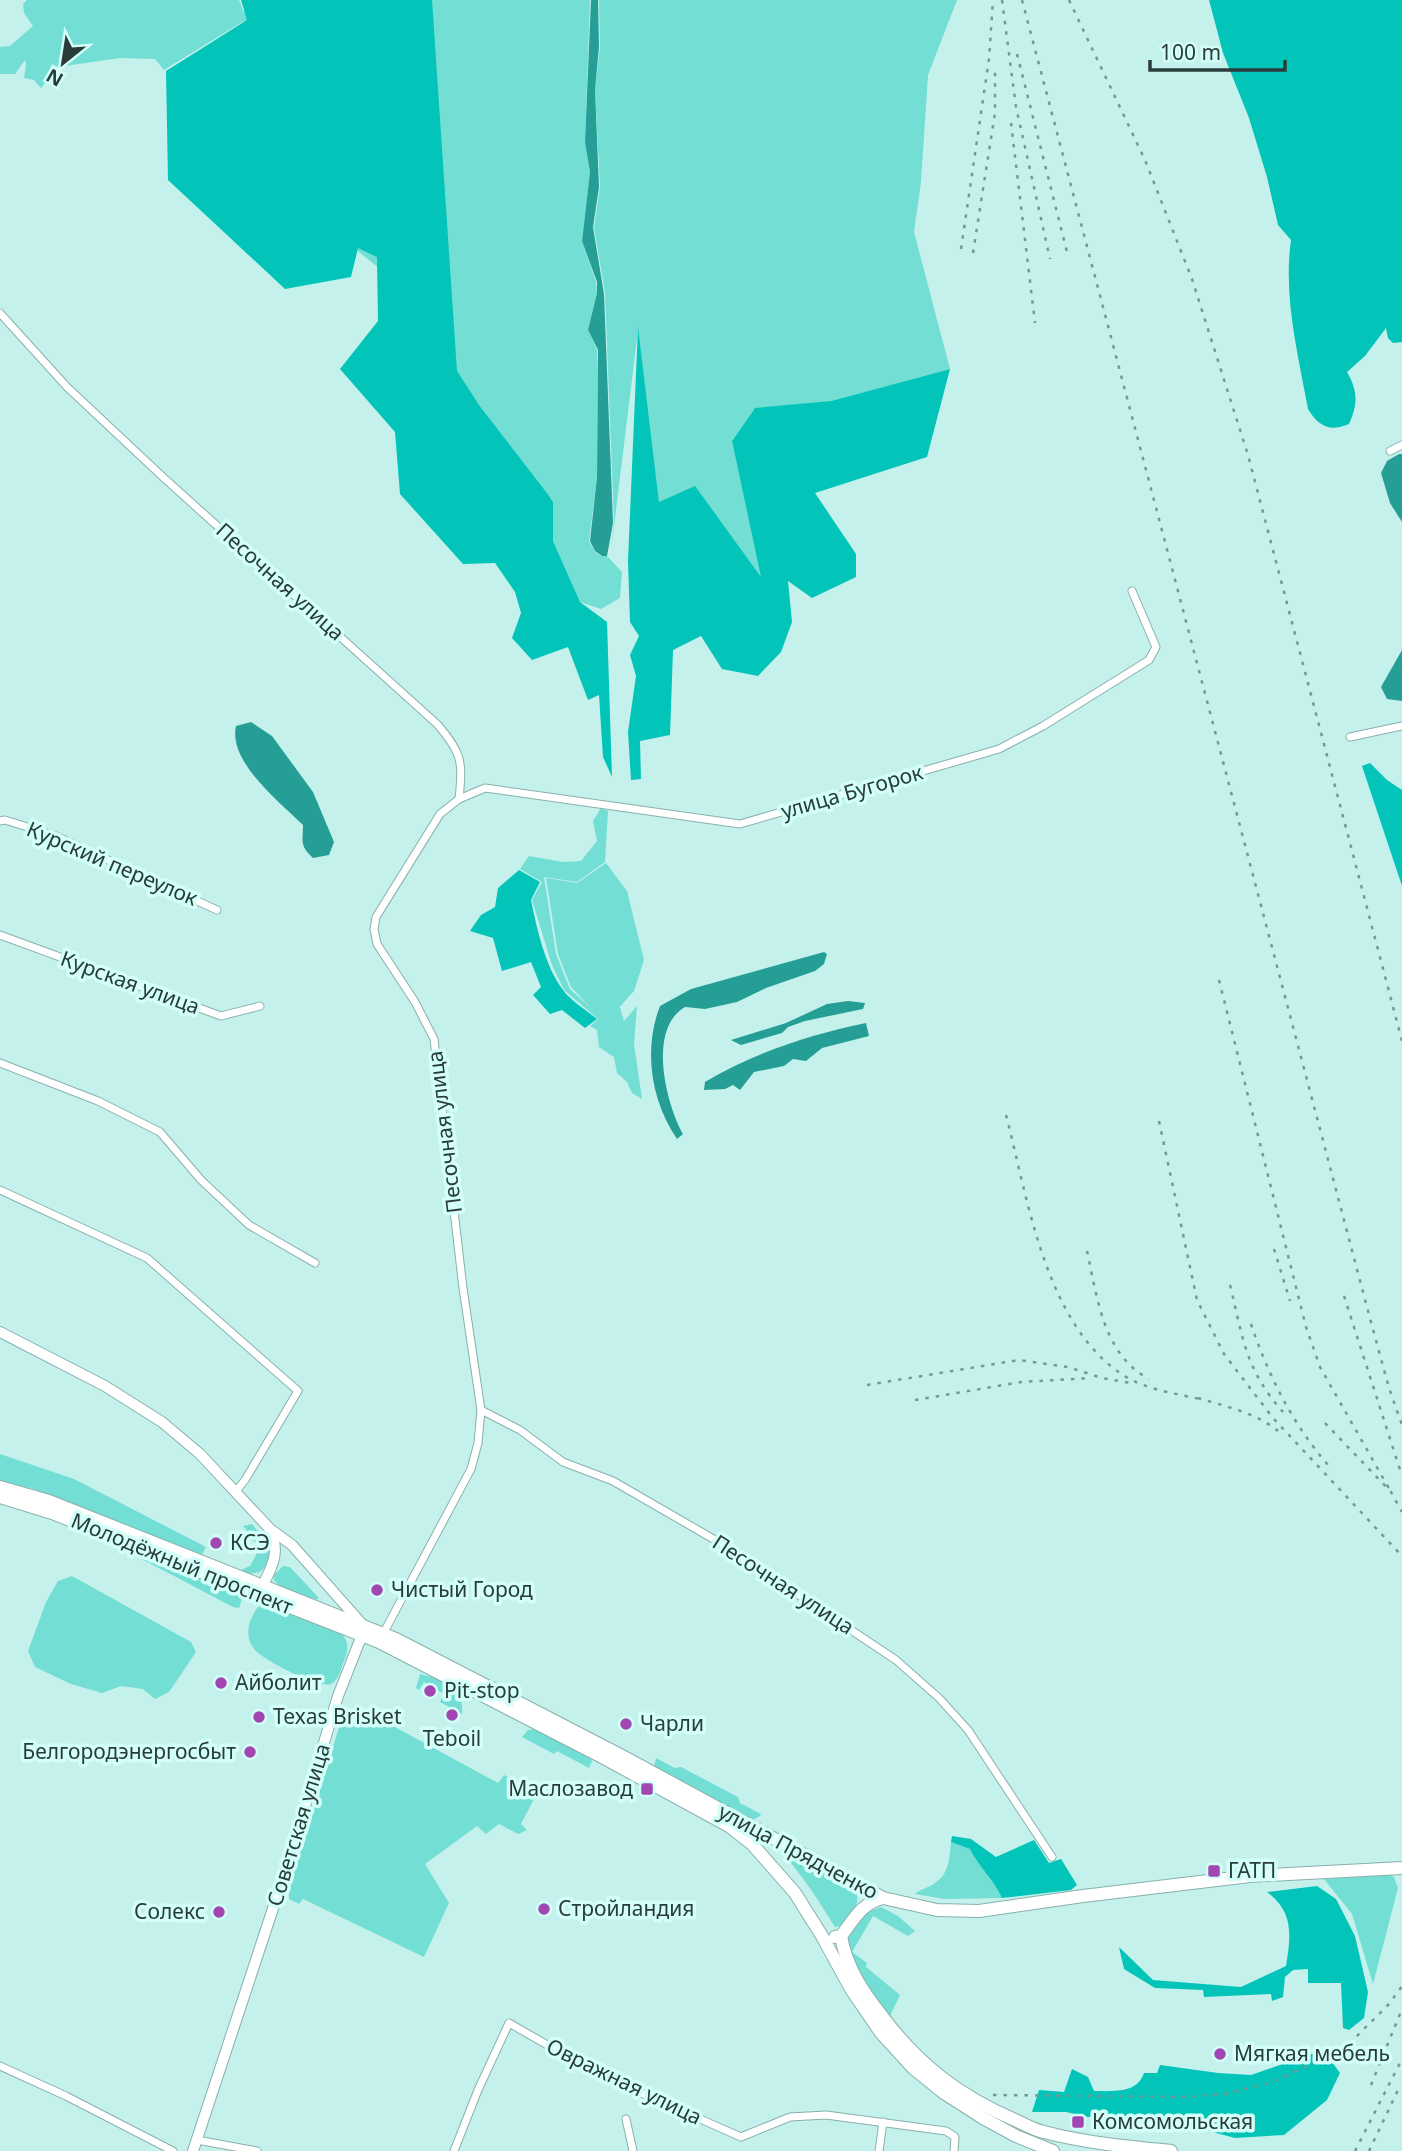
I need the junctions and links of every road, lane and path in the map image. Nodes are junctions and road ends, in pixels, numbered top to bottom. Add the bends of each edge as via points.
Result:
1 (0, 313) edge
2 (1402, 445) edge
3 (1390, 451) dead end
4 (1132, 591) dead end
5 (1402, 726) edge
6 (1350, 737) dead end
7 (459, 799) junction
8 (3, 821) edge
9 (218, 910) dead end
10 (0, 935) edge
11 (260, 1006) dead end
12 (0, 1063) edge
13 (0, 1189) edge
14 (315, 1263) dead end
15 (0, 1332) edge
16 (481, 1410) junction
17 (0, 1487) edge
18 (236, 1491) junction
19 (0, 1497) edge
20 (270, 1529) junction
21 (261, 1590) junction
22 (361, 1629) junction
23 (383, 1634) junction
24 (639, 1771) junction
25 (792, 1848) junction
26 (1052, 1857) dead end
27 (1402, 1868) edge
28 (779, 1872) junction
29 (861, 1886) junction
30 (883, 1898) junction
31 (862, 1908) junction
32 (822, 1936) junction
33 (841, 1936) junction
34 (0, 2066) edge
35 (626, 2119) dead end
36 (883, 2122) junction
37 (195, 2145) edge
38 (173, 2151) edge
39 (257, 2151) edge
40 (454, 2151) edge
41 (633, 2151) edge
42 (879, 2151) edge
43 (954, 2151) edge
44 (1052, 2151) edge
45 (1171, 2151) edge

1 - 7 street, Песочная улица via 66,387 437,724 454,744 462,768
2 - 3 street
4 - 7 street, улица Бугорок via 1156,647 1149,660 999,750 740,824 485,788
5 - 6 street
7 - 16 street, Песочная улица via 440,814 376,917 374,929 377,944 434,1039
8 - 9 street, Курский переулок via 56,836
10 - 11 street, Курская улица via 221,1016
12 - 14 street via 98,1101 160,1132 201,1180 249,1225
13 - 18 street via 147,1258 298,1391
15 - 18 main road, улица Прядченко via 135,1403 200,1454
16 - 23 street via 471,1469
16 - 26 street, Песочная улица via 520,1430 563,1462 613,1481 722,1544 896,1660 968,1730
17 - 21 main road, Молодёжный проспект via 49,1501
18 - 20 main road, улица Прядченко
19 - 21 main road, Молодёжный проспект
20 - 21 main road via 276,1557
20 - 22 main road, улица Прядченко via 292,1545
21 - 22 main road, Молодёжный проспект
22 - 23 main road, улица Прядченко
22 - 24 main road, улица Прядченко
22 - 37 main road, Советская улица
23 - 24 main road, улица Прядченко
24 - 25 main road, улица Прядченко
24 - 28 main road, улица Прядченко via 729,1826
25 - 28 main road via 782,1850 778,1857
25 - 29 main road, улица Прядченко
27 - 30 main road, улица Прядченко via 1250,1876 979,1911 937,1910
28 - 32 main road, улица Прядченко
29 - 30 main road, улица Прядченко
29 - 31 main road
30 - 31 main road
31 - 33 main road
32 - 33 main road
32 - 44 main road, улица Прядченко via 881,2033 914,2068 984,2118
33 - 45 main road via 847,1962 897,2037 928,2069 962,2092 1042,2132
34 - 38 street
35 - 41 street
36 - 40 street, Овражная улица via 826,2115 790,2117 741,2137 598,2074 509,2023
36 - 42 street
36 - 43 street via 946,2131 955,2137
37 - 39 street

